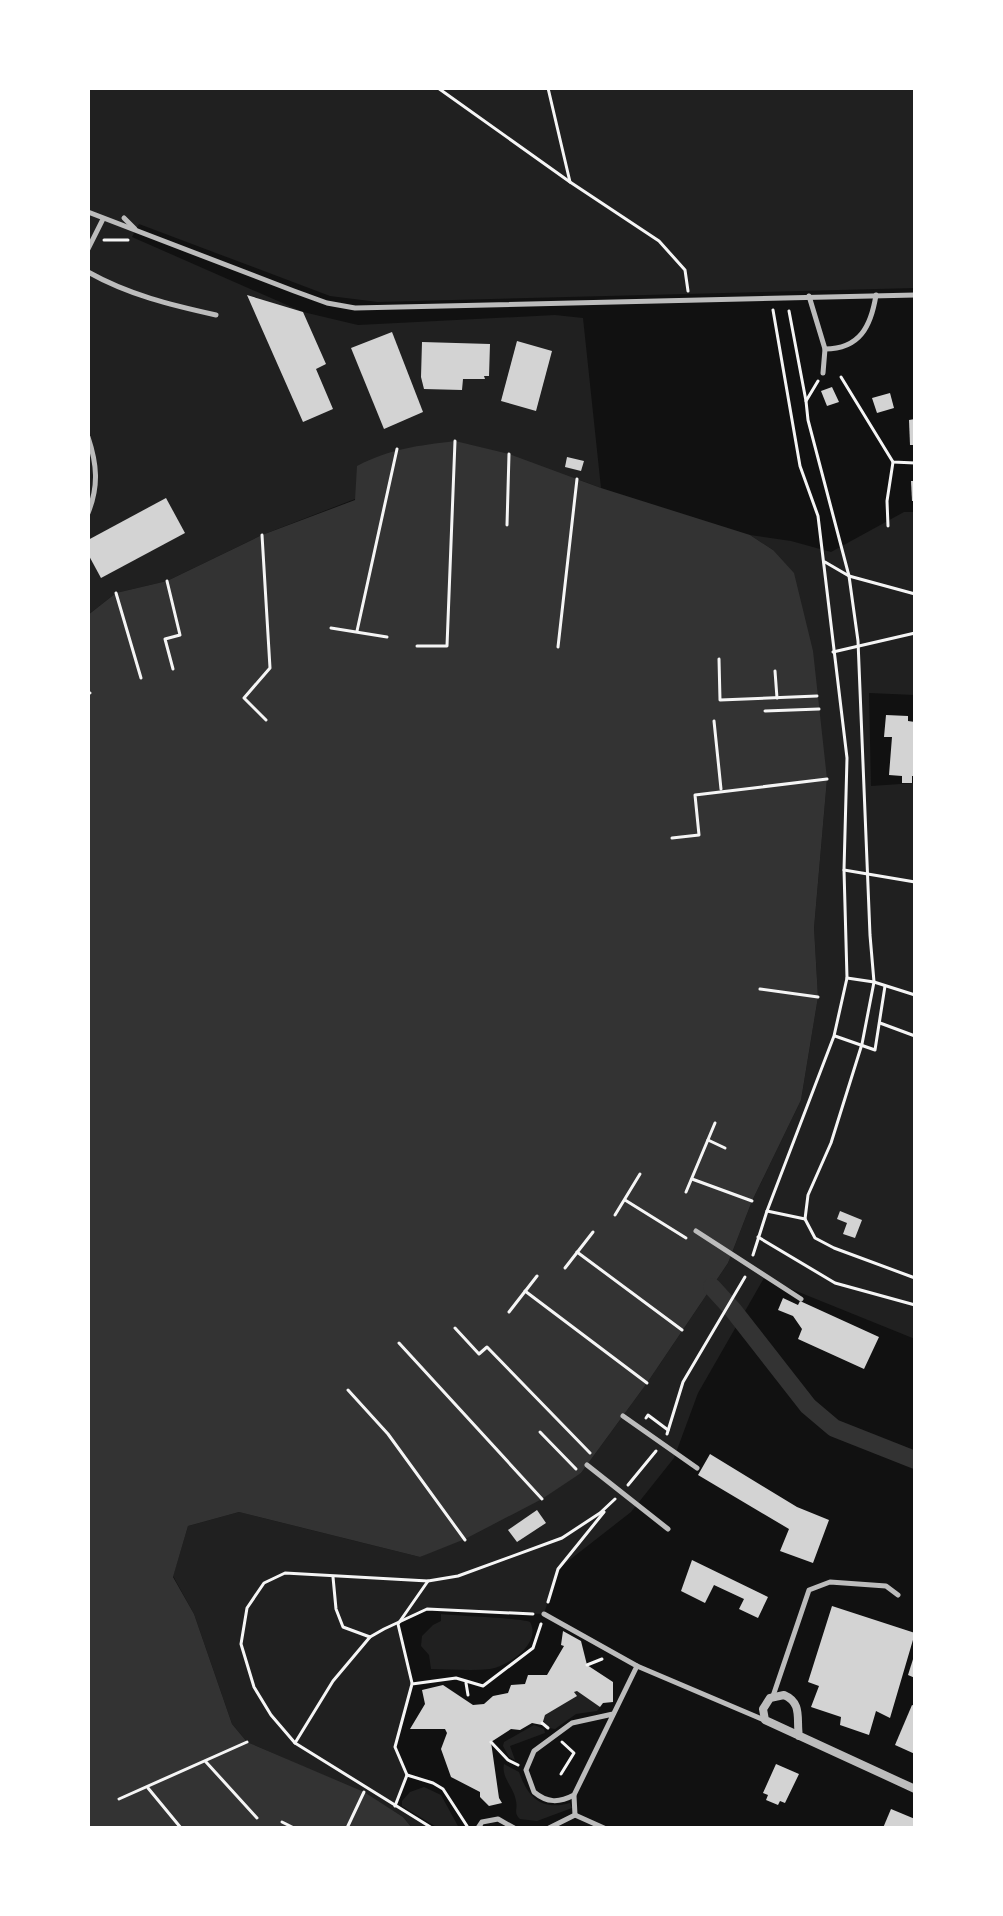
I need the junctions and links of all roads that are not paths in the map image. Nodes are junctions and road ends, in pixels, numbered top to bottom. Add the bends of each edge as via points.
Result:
1 (88, 212) edge
2 (124, 218) dead end
3 (103, 219) junction
4 (136, 230) junction
5 (90, 241) edge
6 (88, 249) edge
7 (88, 272) edge
8 (876, 295) junction
9 (915, 295) edge
10 (809, 296) junction
11 (216, 315) dead end
12 (825, 349) junction
13 (823, 373) road end
14 (88, 437) edge
15 (88, 513) edge
16 (696, 1231) dead end
17 (801, 1299) dead end
18 (623, 1416) dead end
19 (587, 1465) dead end
20 (697, 1468) dead end
21 (668, 1529) dead end
22 (898, 1595) dead end
23 (544, 1614) road end
24 (637, 1666) junction
25 (773, 1696) junction
26 (613, 1714) junction
27 (765, 1720) junction
28 (799, 1736) junction
29 (915, 1789) edge
30 (574, 1795) junction
31 (575, 1815) junction
32 (478, 1828) edge
33 (514, 1828) edge
34 (549, 1828) edge
35 (604, 1828) edge

1 - 3 lane
2 - 4 lane
3 - 4 lane
3 - 5 lane
4 - 10 lane via 327,303 355,308
5 - 6 lane
7 - 11 lane via 158,302
8 - 9 lane
8 - 10 lane
8 - 12 lane via 867,331 853,343
10 - 12 lane
12 - 13 lane
14 - 15 lane via 97,476
16 - 17 lane
18 - 20 lane
19 - 21 lane
22 - 25 lane via 886,1586 830,1582 809,1590
23 - 24 lane
24 - 26 lane
24 - 27 lane
25 - 27 street via 765,1705
25 - 28 street via 794,1701
26 - 30 lane
26 - 30 lane via 572,1723 528,1760 526,1778 540,1797 554,1801
27 - 28 street
28 - 29 street
30 - 31 lane
31 - 34 lane
31 - 35 lane
32 - 33 lane via 498,1819

